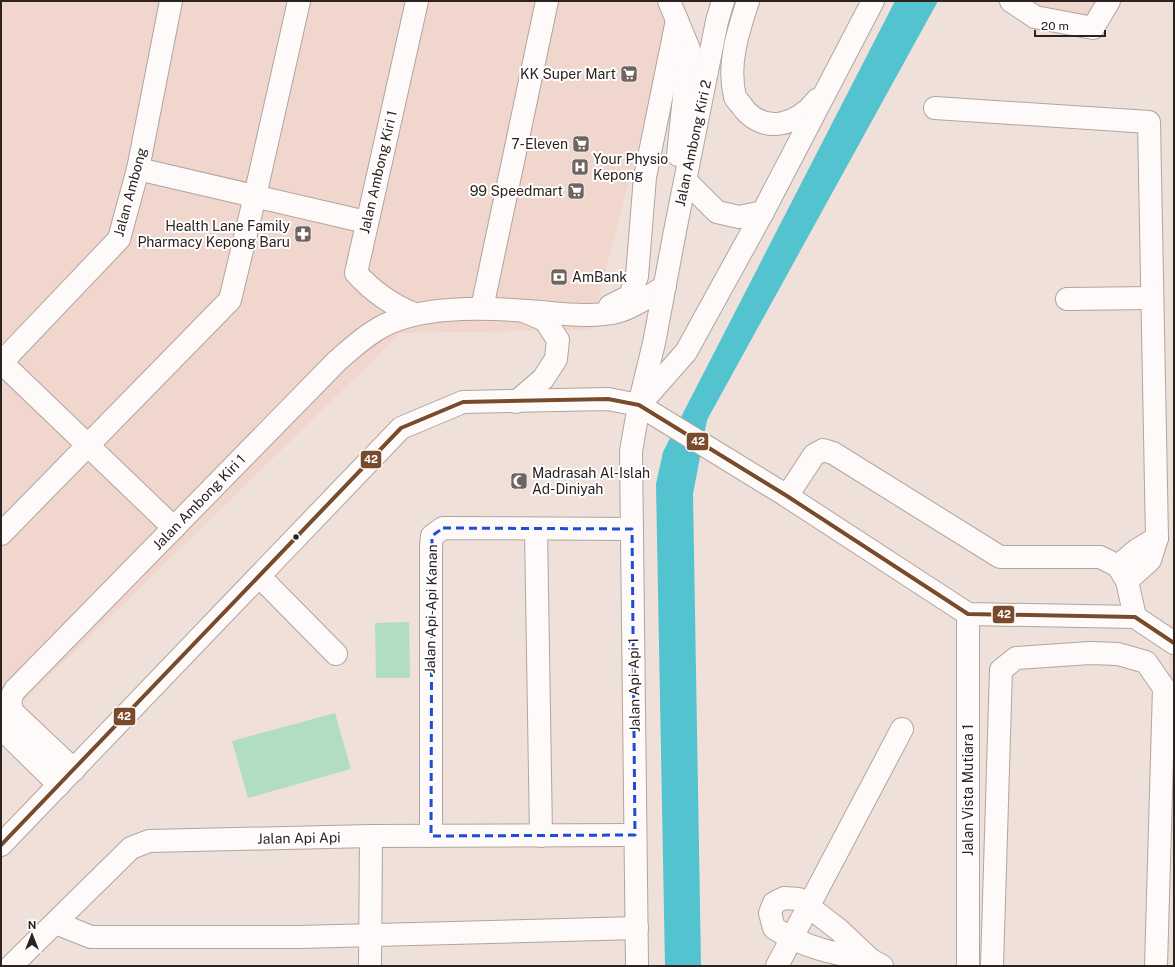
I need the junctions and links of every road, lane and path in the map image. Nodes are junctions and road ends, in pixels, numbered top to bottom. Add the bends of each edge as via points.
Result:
1 (171, 1) edge
2 (299, 1) edge
3 (416, 1) edge
4 (547, 1) edge
5 (723, 1) edge
6 (748, 1) edge
7 (873, 1) edge
8 (1011, 1) edge
9 (1109, 1) edge
10 (673, 10) edge
11 (830, 83) junction
12 (935, 108) dead end
13 (138, 169) junction
14 (686, 181) junction
15 (255, 196) junction
16 (763, 212) junction
17 (366, 222) junction
18 (665, 286) junction
19 (1151, 298) junction
20 (1067, 299) dead end
21 (482, 308) junction
22 (522, 310) junction
23 (414, 314) junction
24 (581, 315) junction
25 (1, 363) edge
26 (516, 402) junction
27 (639, 405) junction
28 (88, 446) junction
29 (787, 496) junction
30 (174, 528) junction
31 (536, 529) junction
32 (632, 529) junction
33 (1, 534) edge
34 (1122, 573) junction
35 (259, 576) junction
36 (968, 614) junction
37 (1135, 617) junction
38 (1174, 643) edge
39 (336, 654) dead end
40 (5, 714) edge
41 (902, 729) dead end
42 (67, 778) junction
43 (636, 834) junction
44 (371, 836) junction
45 (431, 836) junction
46 (541, 836) junction
47 (1, 845) edge
48 (968, 869) junction
49 (996, 869) junction
50 (808, 905) junction
51 (56, 923) junction
52 (637, 928) junction
53 (371, 935) junction
54 (790, 939) junction
55 (876, 963) edge
56 (11, 966) edge
57 (370, 966) edge
58 (637, 966) edge
59 (778, 966) edge
60 (968, 966) edge
61 (992, 966) edge
62 (1156, 966) edge

1 - 13 street, Jalan Ambong
2 - 15 street
3 - 17 street, Jalan Ambong Kiri 1
4 - 21 street
5 - 14 street, Jalan Ambong Kiri 2 via 717,20
6 - 11 street via 736,38 732,70 736,98 752,117 773,124 792,121 808,111
7 - 11 street
8 - 9 street via 1035,17 1093,28
10 - 18 street, Jalan Ambong Kiri 2 via 689,49
10 - 24 street via 645,177 637,276 630,296
11 - 16 street
12 - 19 street via 1149,122
13 - 15 street
13 - 25 street, Jalan Ambong via 119,239
14 - 16 street via 717,212 739,217
14 - 18 street, Jalan Ambong Kiri 2
15 - 17 street
15 - 28 street via 230,300
16 - 27 street via 686,352
17 - 23 street, Jalan Ambong Kiri 1 via 356,273 372,291
18 - 24 street, Jalan Ambong Kiri 1 via 619,311
18 - 27 street, Jalan Ambong Kiri 2
19 - 20 street
19 - 34 street via 1157,538 1150,560
21 - 22 street, Jalan Ambong Kiri 1
21 - 23 street, Jalan Ambong Kiri 1
22 - 24 street, Jalan Ambong Kiri 1
22 - 26 street via 545,320 558,340 556,359 543,379
23 - 30 street, Jalan Ambong Kiri 1 via 385,325 359,341
25 - 28 street
26 - 27 street via 608,399
26 - 35 street via 463,402 401,428
27 - 29 street
27 - 32 street, Jalan Api-Api 1 via 631,451
28 - 30 street
28 - 33 street
29 - 34 street via 814,455 823,450 833,453 1000,557 1100,557
29 - 36 street
30 - 40 street, Jalan Ambong Kiri 1 via 15,690
31 - 32 street, Jalan Api-Api Kanan
31 - 45 street, Jalan Api-Api Kanan via 442,528 432,536
31 - 46 street
32 - 43 street, Jalan Api-Api 1
34 - 37 street
35 - 39 street
35 - 42 street
36 - 37 street
36 - 48 street, Jalan Vista Mutiara 1
37 - 38 street
40 - 42 street
41 - 50 street
42 - 47 street
43 - 46 street, Jalan Api Api
43 - 52 street, Jalan Api-Api 1
44 - 45 street, Jalan Api Api
44 - 51 street, Jalan Api Api via 149,841 131,848
44 - 53 street
45 - 46 street, Jalan Api Api
48 - 49 street
48 - 60 street, Jalan Vista Mutiara 1
49 - 61 street
49 - 62 street via 1001,670 1016,658 1090,653 1118,654 1146,662 1164,688
50 - 54 street
50 - 54 street via 799,899 784,898 774,903 770,913 774,928
50 - 55 street
51 - 53 street via 91,937
51 - 56 street, Jalan Api Api
52 - 53 street
52 - 58 street, Jalan Api-Api 1
53 - 57 street
54 - 55 street via 822,951
54 - 59 street

